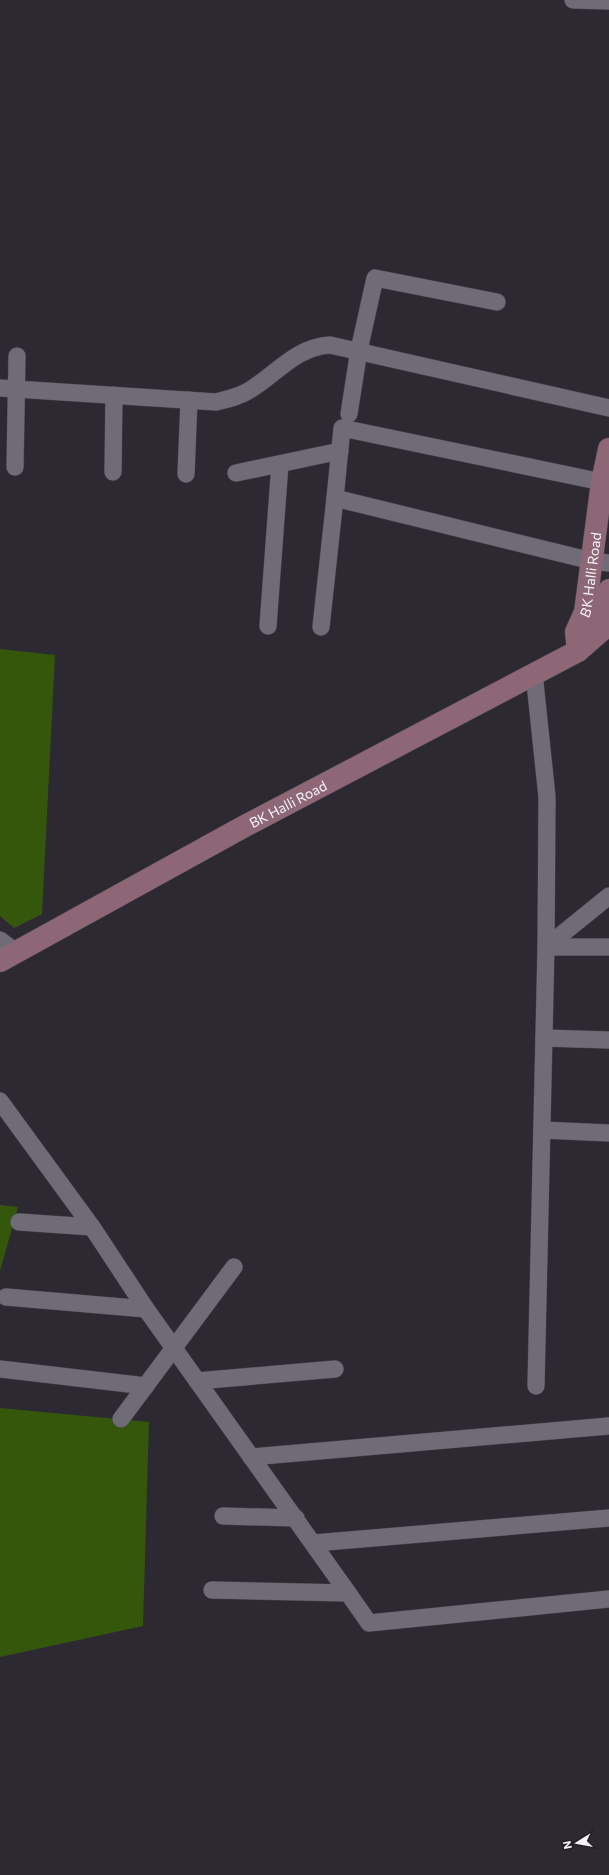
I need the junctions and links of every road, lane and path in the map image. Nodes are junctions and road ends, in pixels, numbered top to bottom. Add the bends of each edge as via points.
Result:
1 (573, 0) edge
2 (609, 1) edge
3 (497, 302) dead end
4 (359, 350) junction
5 (17, 356) dead end
6 (7, 389) edge
7 (114, 395) junction
8 (189, 400) junction
9 (609, 408) edge
10 (349, 414) dead end
11 (609, 449) edge
12 (340, 451) junction
13 (280, 464) junction
14 (15, 467) dead end
15 (113, 472) dead end
16 (186, 474) dead end
17 (236, 474) dead end
18 (602, 482) junction
19 (335, 498) junction
20 (600, 562) edge
21 (609, 590) edge
22 (268, 626) dead end
23 (321, 627) dead end
24 (578, 651) junction
25 (534, 673) junction
26 (609, 896) edge
27 (546, 947) junction
28 (609, 947) edge
29 (4, 955) edge
30 (544, 1038) junction
31 (609, 1040) edge
32 (0, 1101) edge
33 (542, 1130) junction
34 (609, 1133) edge
35 (19, 1222) dead end
36 (92, 1227) junction
37 (234, 1267) dead end
38 (6, 1297) dead end
39 (146, 1309) junction
40 (174, 1348) junction
41 (0, 1369) edge
42 (335, 1370) dead end
43 (197, 1381) junction
44 (146, 1386) junction
45 (536, 1386) dead end
46 (121, 1419) dead end
47 (609, 1426) edge
48 (251, 1457) junction
49 (223, 1516) dead end
50 (296, 1518) junction
51 (609, 1518) edge
52 (314, 1543) junction
53 (212, 1590) dead end
54 (348, 1593) junction
55 (609, 1599) edge

1 - 2 street
3 - 4 street via 375,278
4 - 8 street via 330,345 316,346 288,359 252,389 240,395 216,402
4 - 9 street
4 - 10 street
5 - 6 street
6 - 7 street
6 - 14 street
7 - 8 street
7 - 15 street
8 - 16 street
11 - 18 main road, BK Halli Road
12 - 13 street
12 - 18 street via 342,428
12 - 19 street
13 - 17 street
13 - 22 street
18 - 20 main road, BK Halli Road
19 - 20 street
19 - 23 street
20 - 24 main road, BK Halli Road via 585,612 576,632
21 - 24 main road, BK Halli Road via 601,631
24 - 25 main road, BK Halli Road
25 - 27 street via 547,797
25 - 29 main road, BK Halli Road
26 - 27 street
27 - 28 street
27 - 30 street
30 - 31 street
30 - 33 street
32 - 36 street
33 - 34 street
33 - 45 street
35 - 36 street
36 - 39 street
37 - 40 street
38 - 39 street
39 - 40 street
40 - 43 street
40 - 44 street
41 - 44 street
42 - 43 street
43 - 48 street
44 - 46 street
47 - 48 street
48 - 50 street
49 - 50 street
50 - 52 street
51 - 52 street
52 - 54 street
53 - 54 street
54 - 55 street via 369,1622

